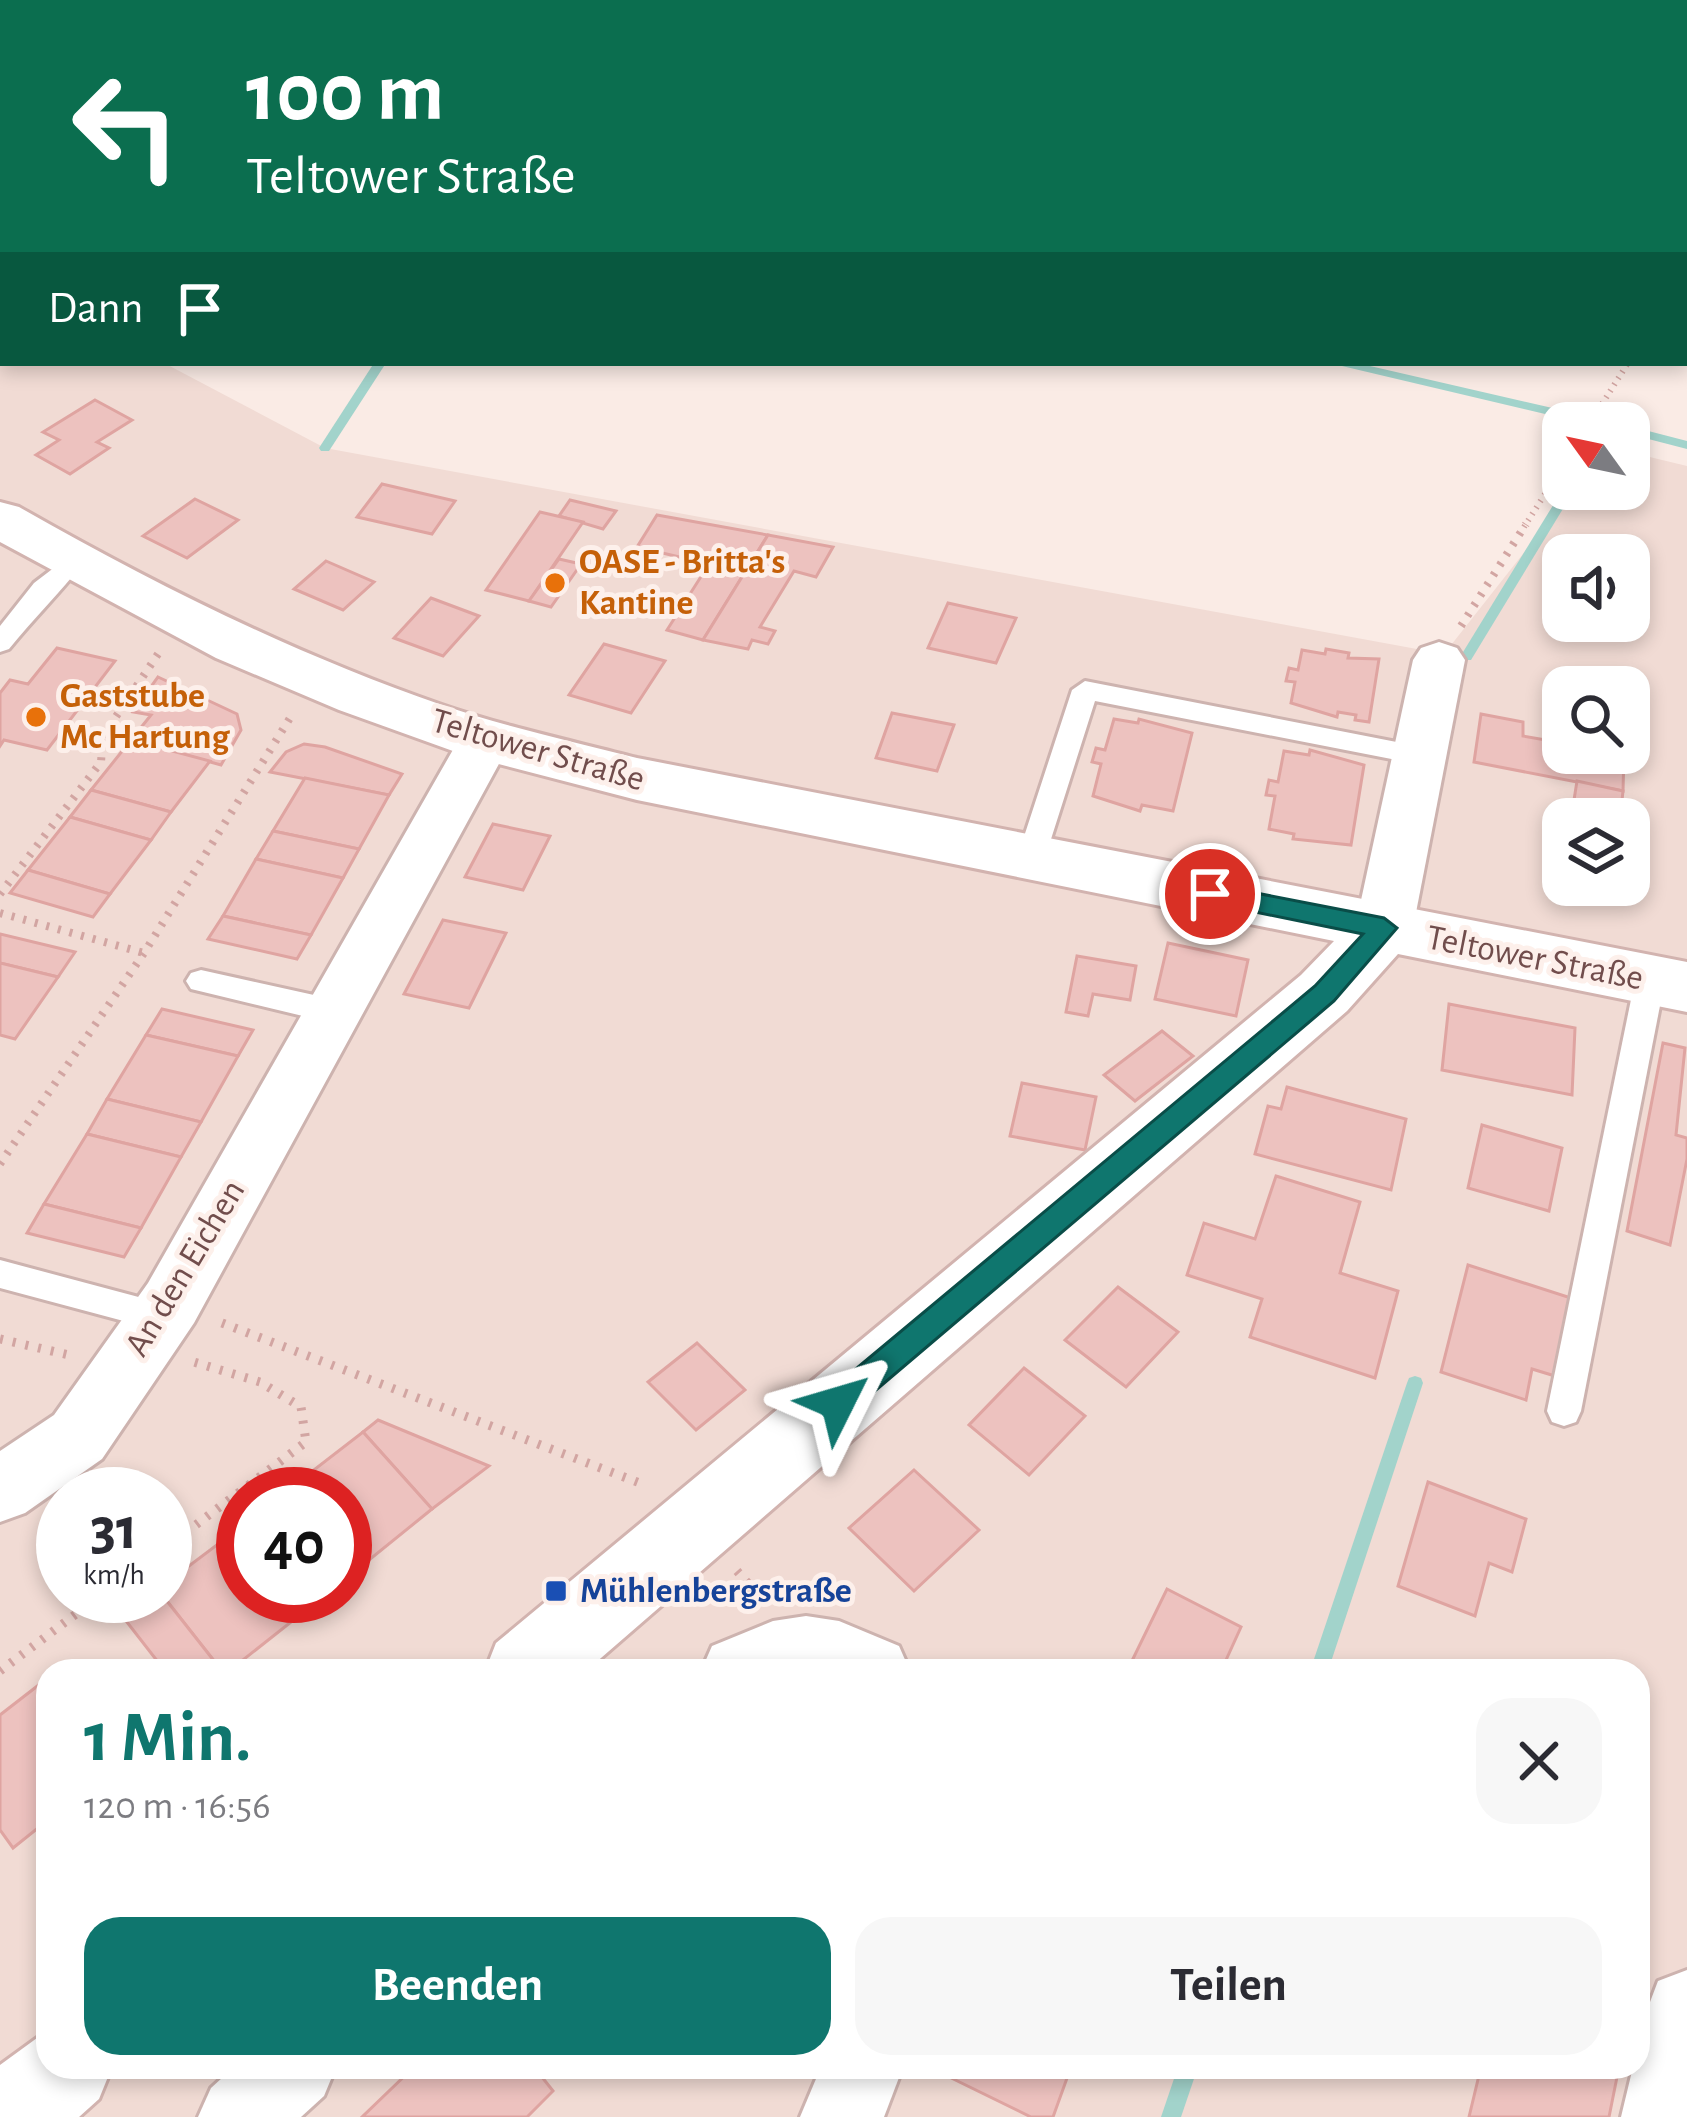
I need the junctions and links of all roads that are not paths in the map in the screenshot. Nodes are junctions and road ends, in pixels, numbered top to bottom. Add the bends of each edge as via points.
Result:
1 (0, 519) edge
2 (72, 562) junction
3 (0, 643) edge
4 (1439, 660) road end
5 (485, 740) junction
6 (1417, 755) junction
7 (1031, 858) junction
8 (1384, 928) junction
9 (202, 981) dead end
10 (1668, 984) edge
11 (332, 1011) junction
12 (0, 1274) edge
13 (157, 1322) junction
14 (1564, 1412) dead end
15 (0, 1490) edge
16 (539, 1659) edge
17 (764, 1659) edge
18 (832, 1659) edge
19 (1687, 2010) edge
20 (53, 2079) edge
21 (282, 2079) edge
22 (857, 2079) edge
23 (10, 2117) edge
24 (240, 2117) edge
25 (842, 2117) edge
26 (1664, 2117) edge

1 - 2 main road, Teltower Straße
2 - 3 lane
2 - 5 main road, Teltower Straße via 314,679
4 - 6 street
5 - 7 main road, Teltower Straße via 637,779
5 - 11 street, An den Eichen
6 - 7 lane via 1085,690
6 - 8 street
7 - 8 main road, Teltower Straße
8 - 10 main road, Teltower Straße
8 - 16 main road via 1324,993
9 - 11 lane
10 - 14 lane
11 - 13 street, An den Eichen
12 - 13 lane
13 - 15 street, An den Eichen via 78,1437
17 - 18 street via 779,1652
19 - 26 street
20 - 23 main road
21 - 24 street
22 - 25 street

